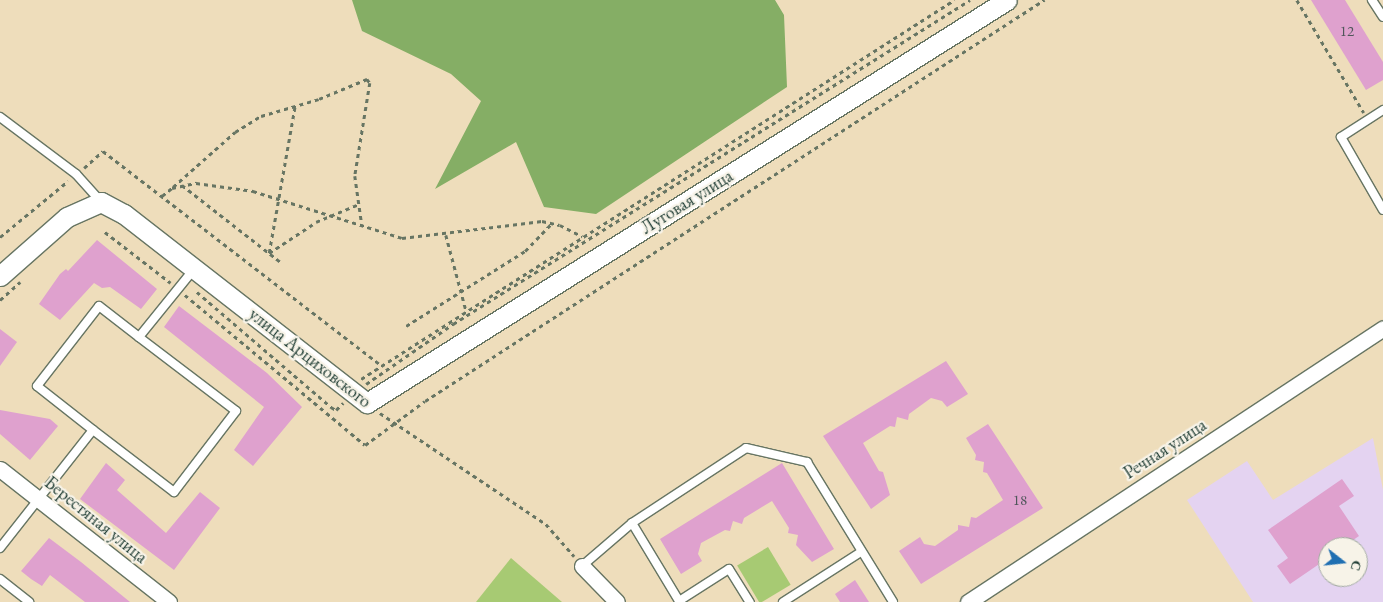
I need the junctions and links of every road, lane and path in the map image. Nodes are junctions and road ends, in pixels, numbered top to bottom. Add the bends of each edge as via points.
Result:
1 (954, 0) edge
2 (970, 0) edge
3 (1007, 0) edge
4 (1044, 0) edge
5 (1297, 0) edge
6 (1372, 0) edge
7 (1383, 16) edge
8 (295, 106) junction
9 (1383, 110) edge
10 (0, 117) edge
11 (1368, 120) junction
12 (76, 174) junction
13 (182, 185) junction
14 (172, 188) junction
15 (162, 196) junction
16 (278, 198) junction
17 (101, 202) junction
18 (359, 204) junction
19 (1383, 210) edge
20 (331, 215) junction
21 (552, 223) junction
22 (362, 225) junction
23 (106, 232) dead end
24 (446, 234) junction
25 (582, 236) junction
26 (0, 238) edge
27 (269, 253) junction
28 (282, 264) dead end
29 (195, 268) junction
30 (0, 276) edge
31 (178, 288) junction
32 (461, 292) junction
33 (466, 310) junction
34 (406, 326) dead end
35 (1383, 328) edge
36 (139, 336) junction
37 (380, 365) junction
38 (357, 394) junction
39 (336, 410) dead end
40 (394, 424) junction
41 (93, 430) junction
42 (0, 469) edge
43 (39, 498) junction
44 (632, 523) junction
45 (0, 548) edge
46 (862, 552) junction
47 (582, 566) junction
48 (0, 579) edge
49 (29, 602) edge
50 (169, 602) edge
51 (617, 602) edge
52 (750, 602) edge
53 (783, 602) edge
54 (893, 602) edge
55 (968, 602) edge

1 - 25 path
2 - 38 path via 453,324
3 - 38 street, Луговая улица
4 - 40 path
5 - 11 path
6 - 7 lane
8 - 14 path via 272,111 248,123
8 - 16 path
8 - 18 path via 320,99 363,79 370,81 355,176
9 - 11 lane
10 - 12 lane, улица Арциховского
11 - 19 lane via 1341,137
12 - 15 path via 103,151
12 - 17 lane, улица Арциховского
12 - 26 path
13 - 14 path
13 - 16 path via 202,183
13 - 27 path
14 - 15 path
15 - 37 path
16 - 20 path
16 - 27 path
17 - 29 street, улица Арциховского via 124,214
17 - 30 street via 67,216
18 - 20 path
18 - 22 path
20 - 22 path
20 - 27 path
21 - 24 path via 533,222
21 - 25 path
21 - 32 path via 525,251
22 - 24 path via 402,238
23 - 31 path
24 - 32 path
25 - 33 path
27 - 28 path
29 - 31 lane
29 - 38 street, улица Арциховского
31 - 36 lane
31 - 40 path via 365,445
32 - 33 path
32 - 34 path
33 - 37 path
35 - 55 street, Речная улица
36 - 41 lane via 99,306 37,386
36 - 41 lane via 236,411 174,492
37 - 38 path
38 - 39 path
38 - 40 path, улица Арциховского
40 - 47 path, улица Арциховского via 546,524
41 - 43 lane
42 - 43 street, Берестяная улица
43 - 45 lane
43 - 50 street, Берестяная улица
44 - 46 lane via 746,448 807,462
44 - 47 lane
44 - 52 lane via 679,601 729,569
46 - 53 lane
46 - 54 lane
47 - 51 street
48 - 49 lane

